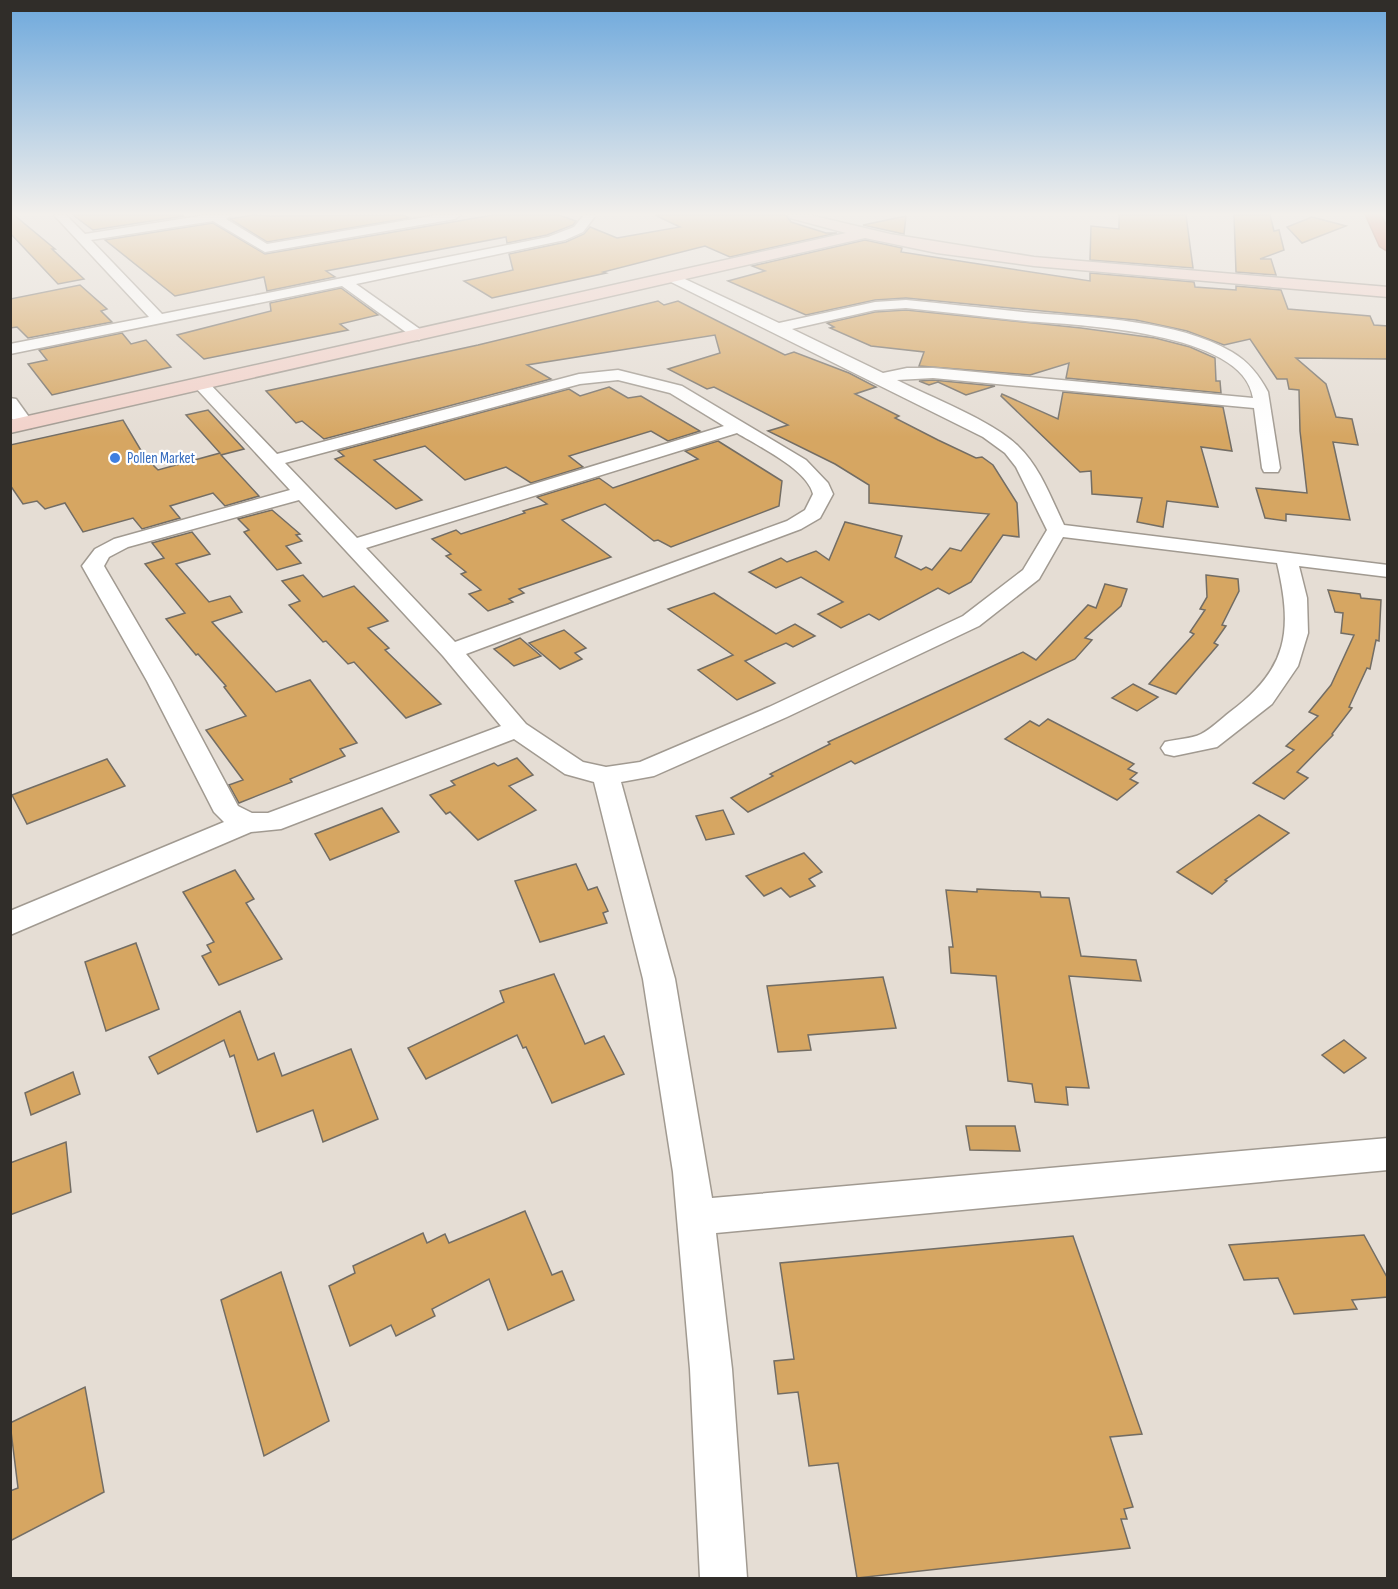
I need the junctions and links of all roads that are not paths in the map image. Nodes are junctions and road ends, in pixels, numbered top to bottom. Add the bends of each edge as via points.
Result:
1 (131, 289) edge
2 (315, 289) edge
3 (355, 289) edge
4 (618, 289) edge
5 (697, 289) edge
6 (1352, 289) edge
7 (1388, 292) edge
8 (160, 320) junction
9 (777, 328) junction
10 (420, 334) junction
11 (10, 349) edge
12 (881, 378) junction
13 (201, 384) junction
14 (10, 404) edge
15 (1261, 404) junction
16 (18, 426) edge
17 (739, 427) junction
18 (272, 461) junction
19 (1271, 468) dead end
20 (302, 493) junction
21 (1057, 530) junction
22 (353, 546) junction
23 (1286, 558) junction
24 (1388, 571) edge
25 (451, 651) junction
26 (517, 729) junction
27 (1174, 748) dead end
28 (606, 776) junction
29 (247, 823) junction
30 (10, 924) edge
31 (1388, 1154) edge
32 (695, 1217) junction
33 (724, 1578) edge

1 - 8 street
2 - 8 street
3 - 10 street
4 - 10 street
5 - 9 street
6 - 7 street
8 - 11 street
9 - 12 street
9 - 15 street via 875,306 906,304 1115,325 1185,339 1228,357 1246,369 1260,392
10 - 13 street
12 - 15 street via 933,373
12 - 21 street via 965,419 1011,449 1025,466
13 - 16 street
13 - 18 street
14 - 16 street
15 - 19 street
17 - 18 street via 676,389 618,375 598,376
17 - 22 street
17 - 25 street via 799,464 821,487 823,494 813,514 794,525
18 - 20 street
20 - 22 street
20 - 29 street via 121,543 102,553 93,566 228,813
21 - 23 street
21 - 28 street via 1031,574 971,621 645,770
22 - 25 street
23 - 24 street
23 - 27 street via 1296,598 1297,633 1286,666 1263,699 1208,741
25 - 26 street
26 - 28 street via 574,768
26 - 29 street via 272,822
28 - 32 street via 659,979
29 - 30 street
31 - 32 street
32 - 33 street via 711,1369

